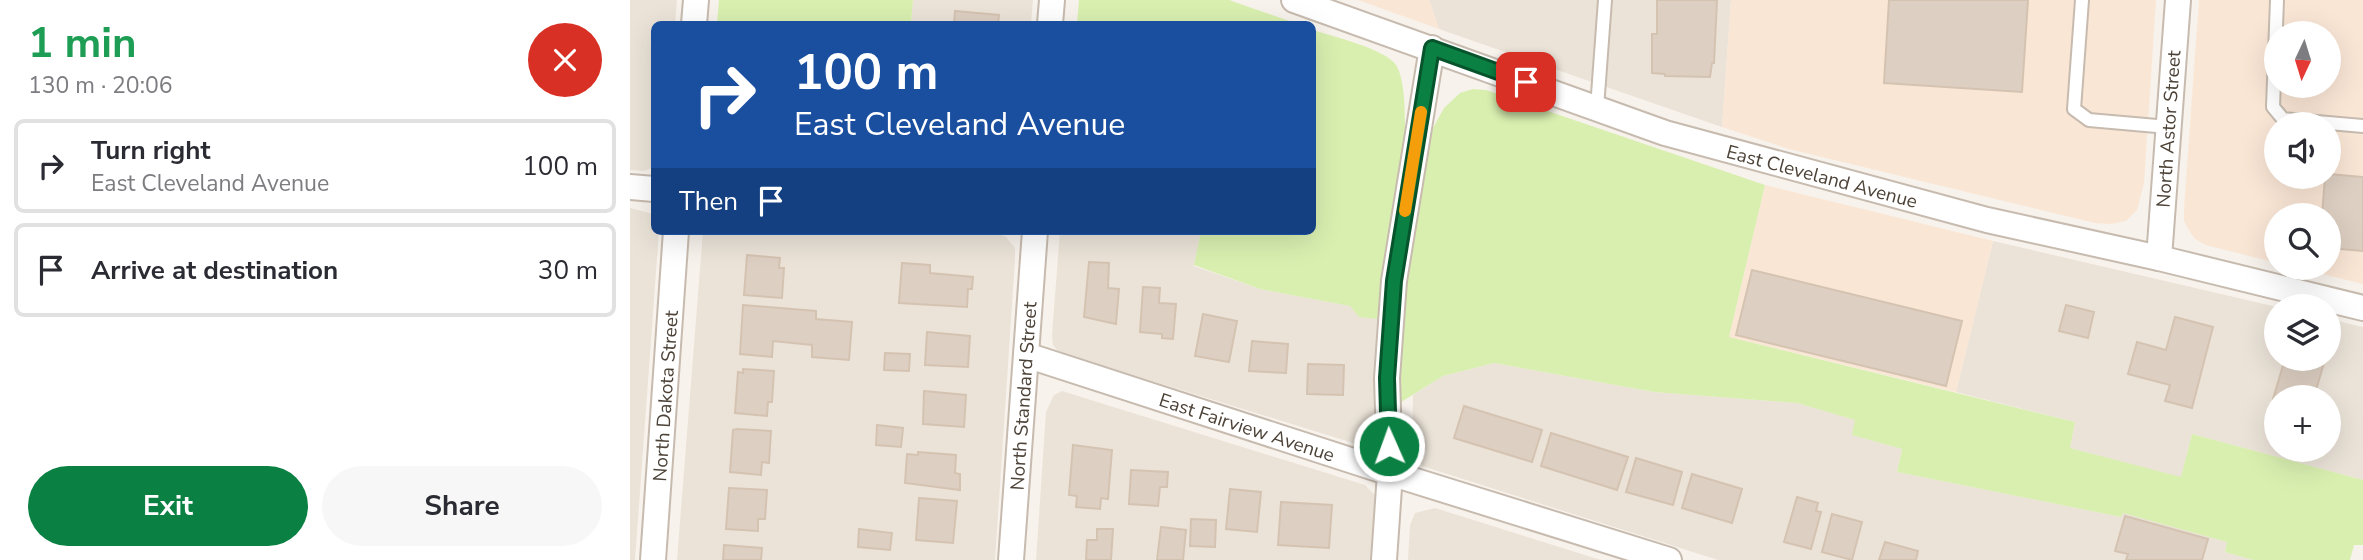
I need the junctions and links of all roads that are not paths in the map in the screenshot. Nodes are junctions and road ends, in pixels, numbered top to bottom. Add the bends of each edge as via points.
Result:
1 (696, 0) edge
2 (1052, 0) edge
3 (1294, 0) edge
4 (1605, 0) edge
5 (2082, 0) edge
6 (2178, 0) edge
7 (2277, 0) edge
8 (694, 21) edge
9 (1050, 21) edge
10 (1432, 48) junction
11 (1597, 108) junction
12 (2363, 126) edge
13 (2168, 127) junction
14 (630, 187) edge
15 (651, 189) edge
16 (676, 235) edge
17 (1035, 235) edge
18 (2159, 258) junction
19 (2363, 307) edge
20 (1026, 355) junction
21 (1390, 473) junction
22 (653, 560) edge
23 (1010, 560) edge
24 (1384, 560) edge
25 (1669, 560) edge

1 - 8 street
2 - 9 street
3 - 10 street, East Cleveland Avenue
4 - 11 lane
5 - 13 lane via 2074,108 2089,120
6 - 13 street, North Astor Street
7 - 12 lane via 2273,107 2283,119
10 - 11 street, East Cleveland Avenue
10 - 21 street via 1394,281 1387,378
11 - 18 street, East Cleveland Avenue via 1665,133 1811,174
13 - 18 street, North Astor Street
14 - 15 street
16 - 22 street, North Dakota Street
17 - 20 street, North Standard Street
18 - 19 street, East Cleveland Avenue
20 - 21 street, East Fairview Avenue
20 - 23 street, North Standard Street
21 - 24 street
21 - 25 street, East Fairview Avenue

